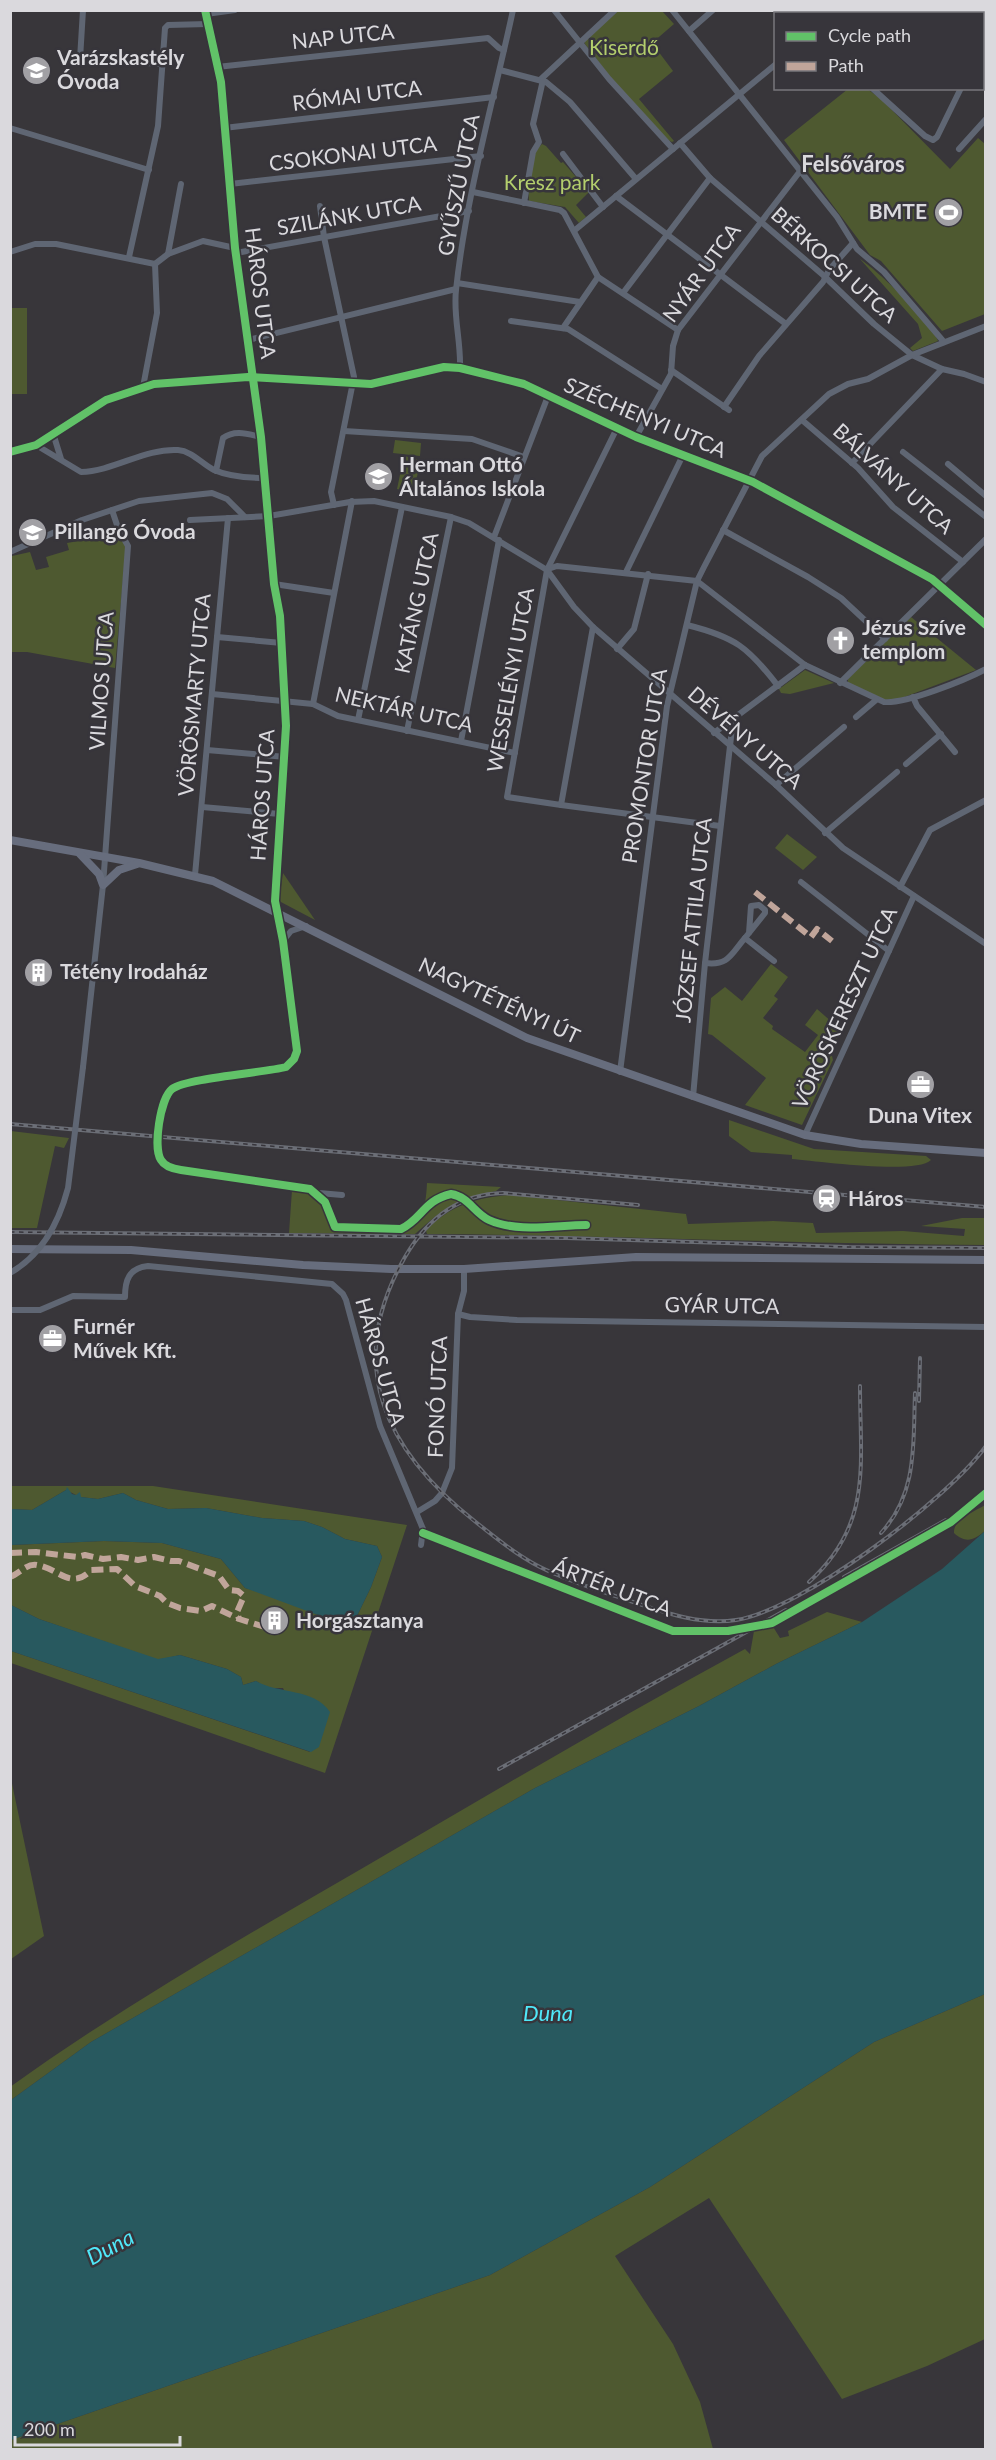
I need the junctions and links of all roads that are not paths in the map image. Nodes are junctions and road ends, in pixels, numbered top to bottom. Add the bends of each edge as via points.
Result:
1 (83, 10) edge
2 (235, 10) edge
3 (513, 10) edge
4 (554, 10) edge
5 (615, 10) edge
6 (672, 10) edge
7 (713, 10) edge
8 (205, 12) edge
9 (208, 24) junction
10 (689, 31) junction
11 (580, 41) junction
12 (504, 50) junction
13 (162, 64) junction
14 (774, 66) edge
15 (218, 67) junction
16 (500, 70) junction
17 (542, 80) junction
18 (874, 90) edge
19 (960, 90) edge
20 (739, 93) junction
21 (494, 97) junction
22 (986, 119) edge
23 (10, 128) edge
24 (224, 128) junction
25 (680, 143) junction
26 (673, 149) junction
27 (959, 149) dead end
28 (564, 154) dead end
29 (481, 156) junction
30 (149, 170) junction
31 (801, 170) junction
32 (710, 178) junction
33 (636, 179) junction
34 (181, 184) dead end
35 (230, 184) junction
36 (473, 192) junction
37 (616, 196) junction
38 (524, 203) junction
39 (321, 206) dead end
40 (603, 207) junction
41 (469, 212) junction
42 (761, 221) junction
43 (575, 230) junction
44 (668, 235) junction
45 (324, 237) junction
46 (853, 243) junction
47 (236, 250) junction
48 (10, 252) edge
49 (168, 254) junction
50 (129, 257) junction
51 (155, 264) junction
52 (720, 274) junction
53 (598, 277) junction
54 (826, 278) junction
55 (457, 286) junction
56 (623, 294) junction
57 (580, 302) junction
58 (340, 318) junction
59 (511, 321) dead end
60 (786, 324) junction
61 (986, 326) edge
62 (563, 328) junction
63 (678, 330) junction
64 (248, 340) junction
65 (944, 342) junction
66 (912, 355) junction
67 (460, 368) junction
68 (942, 369) junction
69 (671, 370) junction
70 (253, 378) junction
71 (986, 382) edge
72 (354, 384) junction
73 (142, 387) junction
74 (662, 389) junction
75 (548, 396) junction
76 (802, 420) junction
77 (616, 428) junction
78 (344, 431) junction
79 (53, 433) junction
80 (261, 437) junction
81 (636, 437) junction
82 (36, 445) junction
83 (10, 452) edge
84 (903, 452) dead end
85 (683, 455) junction
86 (524, 457) junction
87 (61, 460) junction
88 (852, 463) junction
89 (948, 464) dead end
90 (216, 471) junction
91 (265, 478) junction
92 (747, 481) junction
93 (986, 496) edge
94 (352, 501) junction
95 (334, 505) junction
96 (402, 507) junction
97 (112, 510) junction
98 (269, 516) junction
99 (245, 517) junction
100 (451, 517) junction
101 (986, 517) edge
102 (228, 518) junction
103 (190, 520) dead end
104 (723, 530) junction
105 (496, 538) junction
106 (986, 539) edge
107 (10, 552) edge
108 (963, 562) junction
109 (548, 570) junction
110 (626, 572) junction
111 (648, 574) junction
112 (697, 581) junction
113 (274, 584) junction
114 (939, 586) junction
115 (334, 593) junction
116 (984, 621) edge
117 (687, 625) junction
118 (593, 627) junction
119 (217, 637) junction
120 (885, 639) junction
121 (282, 643) junction
122 (617, 649) junction
123 (805, 665) junction
124 (984, 672) edge
125 (840, 683) junction
126 (778, 686) junction
127 (213, 694) junction
128 (670, 694) junction
129 (913, 697) junction
130 (876, 700) junction
131 (285, 701) junction
132 (313, 704) junction
133 (856, 717) dead end
134 (357, 720) junction
135 (732, 720) junction
136 (844, 728) dead end
137 (407, 731) junction
138 (714, 733) junction
139 (941, 734) junction
140 (461, 741) junction
141 (729, 745) junction
142 (207, 750) junction
143 (956, 752) dead end
144 (515, 753) junction
145 (286, 757) junction
146 (906, 764) dead end
147 (897, 772) dead end
148 (776, 785) junction
149 (986, 800) edge
150 (559, 804) junction
151 (202, 807) junction
152 (280, 814) junction
153 (653, 817) junction
154 (720, 826) junction
155 (825, 833) junction
156 (10, 840) edge
157 (79, 853) junction
158 (105, 857) junction
159 (139, 863) junction
160 (195, 875) junction
161 (801, 882) dead end
162 (103, 885) junction
163 (900, 887) junction
164 (914, 896) junction
165 (277, 912) junction
166 (306, 927) junction
167 (283, 941) junction
168 (986, 944) edge
169 (889, 951) junction
170 (774, 961) dead end
171 (705, 963) junction
172 (620, 1072) junction
173 (693, 1097) junction
174 (805, 1135) junction
175 (986, 1153) edge
176 (317, 1193) junction
177 (342, 1195) dead end
178 (586, 1225) dead end
179 (10, 1249) edge
180 (986, 1260) edge
181 (464, 1269) junction
182 (10, 1273) edge
183 (10, 1310) edge
184 (458, 1314) junction
185 (986, 1328) edge
186 (417, 1512) junction
187 (421, 1545) dead end

1 - 13 street via 80,59
2 - 8 street
3 - 12 street, GYŰSZŰ UTCA
4 - 11 street
5 - 11 street
6 - 10 street
7 - 10 street
8 - 9 street, HÁROS UTCA
9 - 13 street via 168,25
9 - 15 street, HÁROS UTCA
10 - 20 street
11 - 17 street
11 - 26 street via 609,80
12 - 15 street, NAP UTCA via 488,38
12 - 16 street, GYŰSZŰ UTCA
13 - 30 street via 158,126
14 - 20 street
15 - 24 street, HÁROS UTCA
16 - 17 street
16 - 21 street, GYŰSZŰ UTCA
17 - 33 street via 570,102
17 - 38 street via 533,124 539,142 533,152
18 - 19 street via 933,140
20 - 25 street
20 - 31 street
21 - 24 street, RÓMAI UTCA
21 - 29 street, GYŰSZŰ UTCA
22 - 27 street
23 - 30 street
24 - 35 street, HÁROS UTCA
25 - 26 street
25 - 32 street, BÉRKOCSI UTCA
26 - 33 street
28 - 40 street
29 - 35 street, CSOKONAI UTCA
29 - 36 street, GYŰSZŰ UTCA
30 - 50 street
31 - 42 street, NYÁR UTCA
31 - 46 street
32 - 42 street, BÉRKOCSI UTCA
32 - 44 street
33 - 37 street
34 - 49 street
35 - 47 street, HÁROS UTCA
36 - 38 street
36 - 41 street, GYŰSZŰ UTCA
37 - 40 street
37 - 44 street
38 - 43 street via 560,210
39 - 45 street
40 - 43 street
41 - 45 street, SZILÁNK UTCA
41 - 55 street, GYŰSZŰ UTCA
42 - 52 street, NYÁR UTCA
42 - 54 street, BÉRKOCSI UTCA
43 - 53 street
44 - 52 street
44 - 56 street
45 - 47 street, SZILÁNK UTCA
45 - 58 street
46 - 54 street
46 - 65 street via 884,272
47 - 49 street via 203,241
47 - 64 street, HÁROS UTCA
48 - 50 street via 35,244 56,244
49 - 51 street
50 - 51 street
51 - 73 street via 157,313
52 - 60 street
52 - 63 street, NYÁR UTCA
53 - 56 street
53 - 57 street
54 - 60 street
54 - 66 street, BÉRKOCSI UTCA
55 - 57 street
55 - 58 street
55 - 67 street, GYŰSZŰ UTCA
56 - 63 street
57 - 62 street
58 - 64 street
58 - 72 street
59 - 62 street
60 - 69 street via 759,356 727,409
61 - 65 street, PROMONTOR UTCA
62 - 74 street
63 - 69 street, NYÁR UTCA via 672,346
64 - 70 street, HÁROS UTCA
65 - 66 street, PROMONTOR UTCA
66 - 68 street, BÉRKOCSI UTCA
66 - 76 street, PROMONTOR UTCA via 868,379 829,394
67 - 72 street, SZÉCHENYI UTCA via 444,367
67 - 75 street, SZÉCHENYI UTCA via 524,384
68 - 71 street, BÉRKOCSI UTCA
68 - 88 street
69 - 74 street, NYÁR UTCA
70 - 72 street, SZÉCHENYI UTCA
70 - 73 street, SZÉCHENYI UTCA
70 - 80 street, HÁROS UTCA
72 - 78 street
73 - 79 street, SZÉCHENYI UTCA via 99,404
74 - 81 street, NYÁR UTCA
75 - 77 street, SZÉCHENYI UTCA
75 - 86 street
76 - 88 street, BÁLVÁNY UTCA
76 - 92 street, PROMONTOR UTCA via 762,456
77 - 81 street, SZÉCHENYI UTCA
77 - 109 street, WESSELÉNYI UTCA
78 - 86 street via 472,439
78 - 95 street via 332,492
79 - 82 street, SZÉCHENYI UTCA
79 - 87 street
80 - 90 street via 236,432 226,435
80 - 91 street, HÁROS UTCA
81 - 85 street, SZÉCHENYI UTCA
82 - 83 street
82 - 87 street
84 - 101 street
85 - 92 street, SZÉCHENYI UTCA
85 - 110 street
86 - 105 street
87 - 90 street via 86,472 179,450
88 - 108 street, BÁLVÁNY UTCA via 893,507
89 - 93 street
90 - 91 street
91 - 98 street, HÁROS UTCA
92 - 104 street, PROMONTOR UTCA
92 - 114 street, SZÉCHENYI UTCA
94 - 95 street, DÉVÉNY UTCA
94 - 96 street, DÉVÉNY UTCA
94 - 115 street
95 - 98 street, DÉVÉNY UTCA
96 - 100 street, DÉVÉNY UTCA
96 - 134 street
97 - 99 street via 139,501 212,493 227,498
97 - 107 street
97 - 158 street, VILMOS UTCA via 128,546
98 - 99 street, DÉVÉNY UTCA
98 - 113 street, HÁROS UTCA
99 - 102 street, DÉVÉNY UTCA
100 - 105 street, DÉVÉNY UTCA
100 - 137 street, KATÁNG UTCA
102 - 103 street, DÉVÉNY UTCA
102 - 119 street, VÖRÖSMARTY UTCA
104 - 112 street, PROMONTOR UTCA
104 - 120 street via 841,598
105 - 109 street, DÉVÉNY UTCA
105 - 140 street
106 - 108 street
108 - 114 street
109 - 110 street via 557,566
109 - 118 street, DÉVÉNY UTCA
109 - 144 street, WESSELÉNYI UTCA
110 - 111 street
111 - 112 street
111 - 122 street via 634,629
112 - 117 street, PROMONTOR UTCA
112 - 123 street
113 - 115 street
113 - 121 street, HÁROS UTCA
114 - 116 street, SZÉCHENYI UTCA
114 - 120 street
115 - 132 street
117 - 126 street via 716,632 740,645
117 - 128 street, PROMONTOR UTCA
118 - 122 street, DÉVÉNY UTCA
118 - 150 street
119 - 121 street
119 - 127 street, VÖRÖSMARTY UTCA
120 - 125 street
121 - 131 street, HÁROS UTCA
122 - 128 street, DÉVÉNY UTCA
123 - 125 street
123 - 126 street
124 - 129 street
125 - 130 street
126 - 135 street
127 - 131 street, NEKTÁR UTCA
127 - 142 street, VÖRÖSMARTY UTCA
128 - 138 street, DÉVÉNY UTCA
128 - 153 street, PROMONTOR UTCA
129 - 130 street via 891,703
129 - 139 street
130 - 133 street
131 - 132 street, NEKTÁR UTCA
131 - 145 street, HÁROS UTCA
132 - 134 street, NEKTÁR UTCA
134 - 137 street, NEKTÁR UTCA
135 - 138 street
135 - 141 street, JÓZSEF ATTILA UTCA
136 - 148 street
137 - 140 street, NEKTÁR UTCA
138 - 141 street, DÉVÉNY UTCA
139 - 143 street
139 - 146 street
140 - 144 street, NEKTÁR UTCA
141 - 148 street, DÉVÉNY UTCA
141 - 154 street, JÓZSEF ATTILA UTCA
142 - 145 street
142 - 151 street, VÖRÖSMARTY UTCA
144 - 150 street, WESSELÉNYI UTCA via 507,797
145 - 152 street, HÁROS UTCA
147 - 155 street
148 - 155 street, DÉVÉNY UTCA
149 - 163 street, VÖRÖSKERESZT UTCA via 930,830
150 - 153 street
151 - 152 street
151 - 160 street, VÖRÖSMARTY UTCA
152 - 165 street, HÁROS UTCA
153 - 154 street
153 - 172 street, PROMONTOR UTCA
154 - 171 street, JÓZSEF ATTILA UTCA
155 - 163 street, DÉVÉNY UTCA
156 - 157 main road, NAGYTÉTÉNYI ÚT
157 - 158 main road, NAGYTÉTÉNYI ÚT
157 - 162 main road via 99,874
158 - 159 main road, NAGYTÉTÉNYI ÚT
158 - 162 street, VILMOS UTCA
159 - 160 main road, NAGYTÉTÉNYI ÚT
159 - 162 main road via 119,870
160 - 165 main road, NAGYTÉTÉNYI ÚT
161 - 169 street
162 - 182 street, VILMOS UTCA, bridge via 68,1188 45,1241
163 - 164 street, DÉVÉNY UTCA
164 - 168 street, DÉVÉNY UTCA
164 - 169 street, VÖRÖSKERESZT UTCA
165 - 166 main road, NAGYTÉTÉNYI ÚT
165 - 167 street, HÁROS UTCA
166 - 167 street via 291,932
166 - 172 main road, NAGYTÉTÉNYI ÚT via 527,1038
167 - 176 street, HÁROS UTCA via 297,1042 294,1059 286,1067 188,1083 171,1090 162,1103 158,1152 164,1164 175,1169
169 - 174 street, VÖRÖSKERESZT UTCA
170 - 171 street via 747,935 726,962
171 - 173 street, JÓZSEF ATTILA UTCA
172 - 173 main road, NAGYTÉTÉNYI ÚT
173 - 174 main road, NAGYTÉTÉNYI ÚT
174 - 175 main road, NAGYTÉTÉNYI ÚT via 861,1144
176 - 177 street, HÁROS UTCA
176 - 178 street via 335,1227 395,1230 408,1226 425,1207 444,1196 457,1195 486,1219 500,1224
179 - 181 main road via 131,1250 344,1268
180 - 181 main road via 636,1257
181 - 184 street, FONÓ UTCA
183 - 186 street, HÁROS UTCA via 40,1311 73,1296 124,1297 129,1274 148,1266 326,1282 346,1300 380,1426
184 - 185 street, GYÁR UTCA via 517,1320
184 - 186 street, FONÓ UTCA via 452,1468 435,1502
186 - 187 street, HÁROS UTCA via 423,1533

